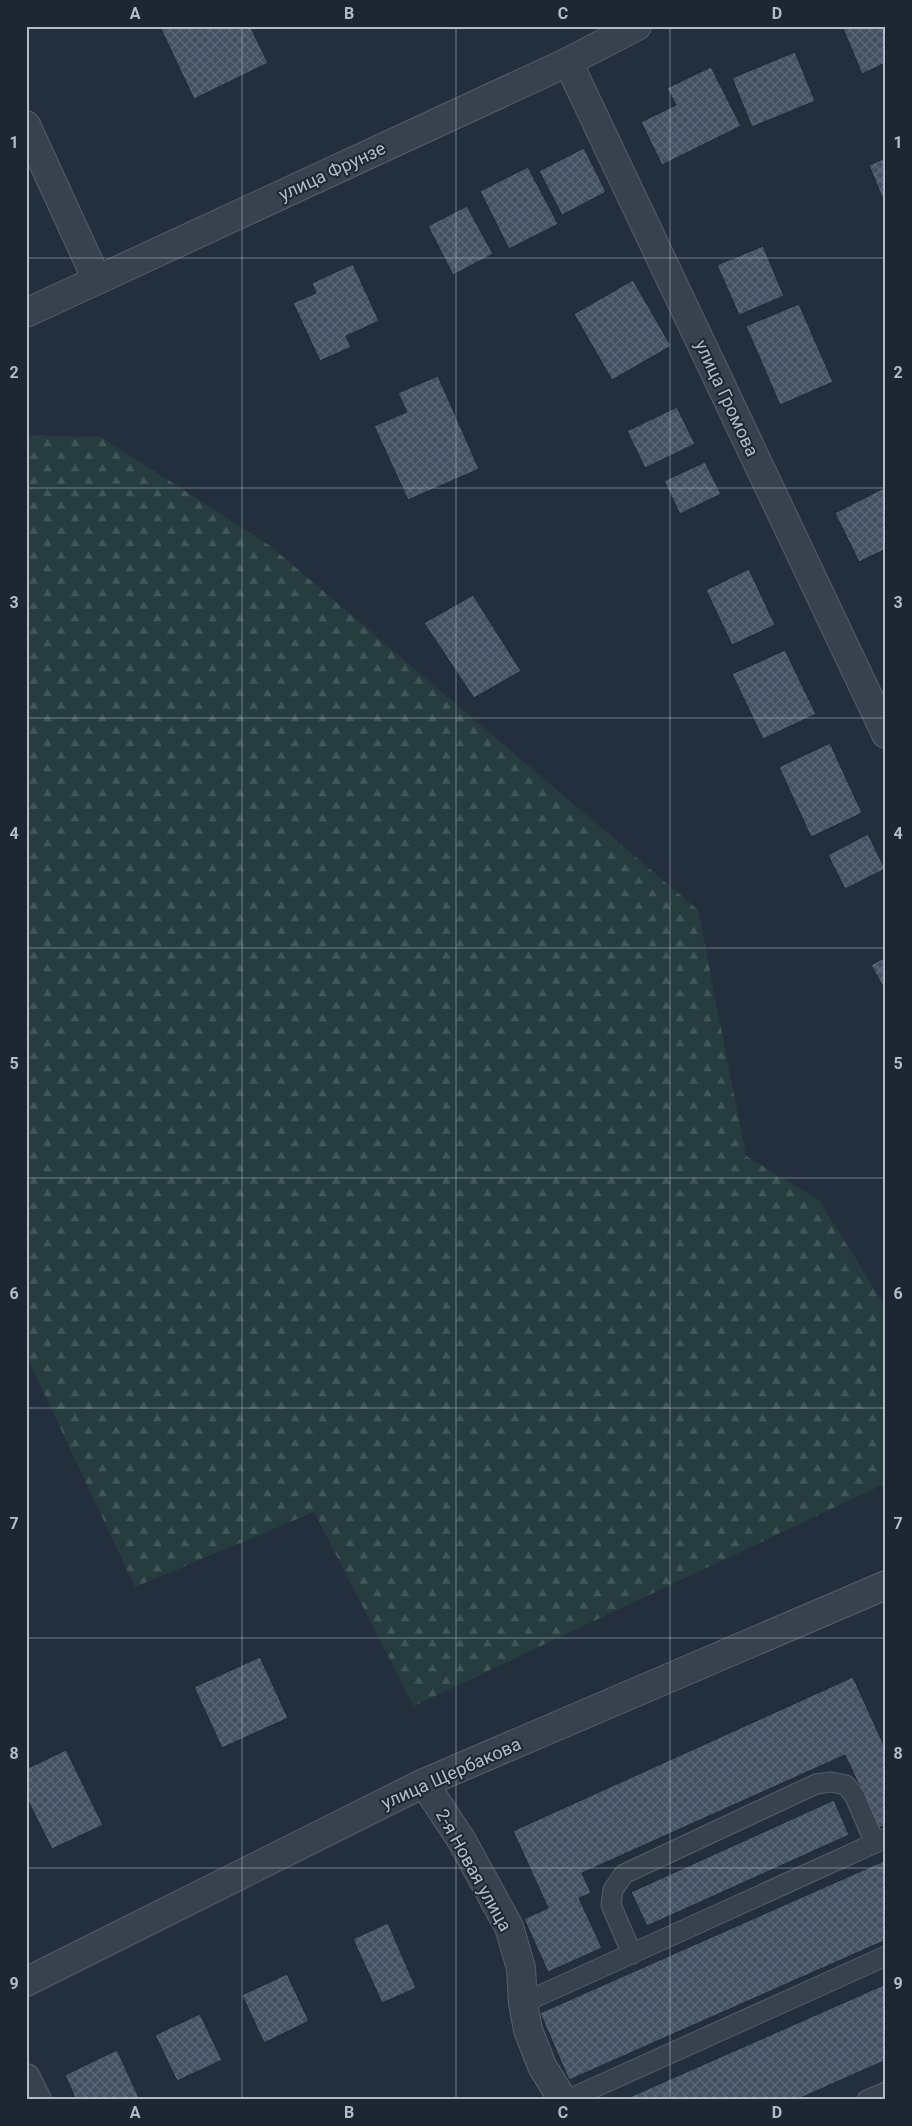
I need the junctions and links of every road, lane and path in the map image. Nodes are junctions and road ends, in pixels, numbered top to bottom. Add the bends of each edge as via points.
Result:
1 (637, 26) edge
2 (568, 62) junction
3 (26, 125) edge
4 (97, 280) junction
5 (26, 313) edge
6 (886, 734) edge
7 (886, 1584) edge
8 (424, 1783) junction
9 (880, 1841) edge
10 (632, 1954) junction
11 (886, 1956) edge
12 (26, 1982) edge
13 (523, 2003) junction
14 (26, 2078) edge
15 (886, 2092) edge
16 (36, 2100) edge
17 (563, 2100) edge
18 (567, 2100) edge
19 (867, 2100) edge

1 - 2 street, улица Фрунзе
2 - 4 street, улица Фрунзе
2 - 6 street, улица Громова
3 - 4 street
4 - 5 street, улица Фрунзе
7 - 8 street, улица Щербакова
8 - 12 street, улица Щербакова
8 - 13 street, 2-я Новая улица via 462,1840 509,1927 521,1968
9 - 10 lane
9 - 10 lane via 846,1785 816,1784 624,1874 613,1890 610,1906
10 - 13 lane
11 - 18 lane
13 - 17 street, 2-я Новая улица via 538,2057
14 - 16 street
15 - 19 lane

